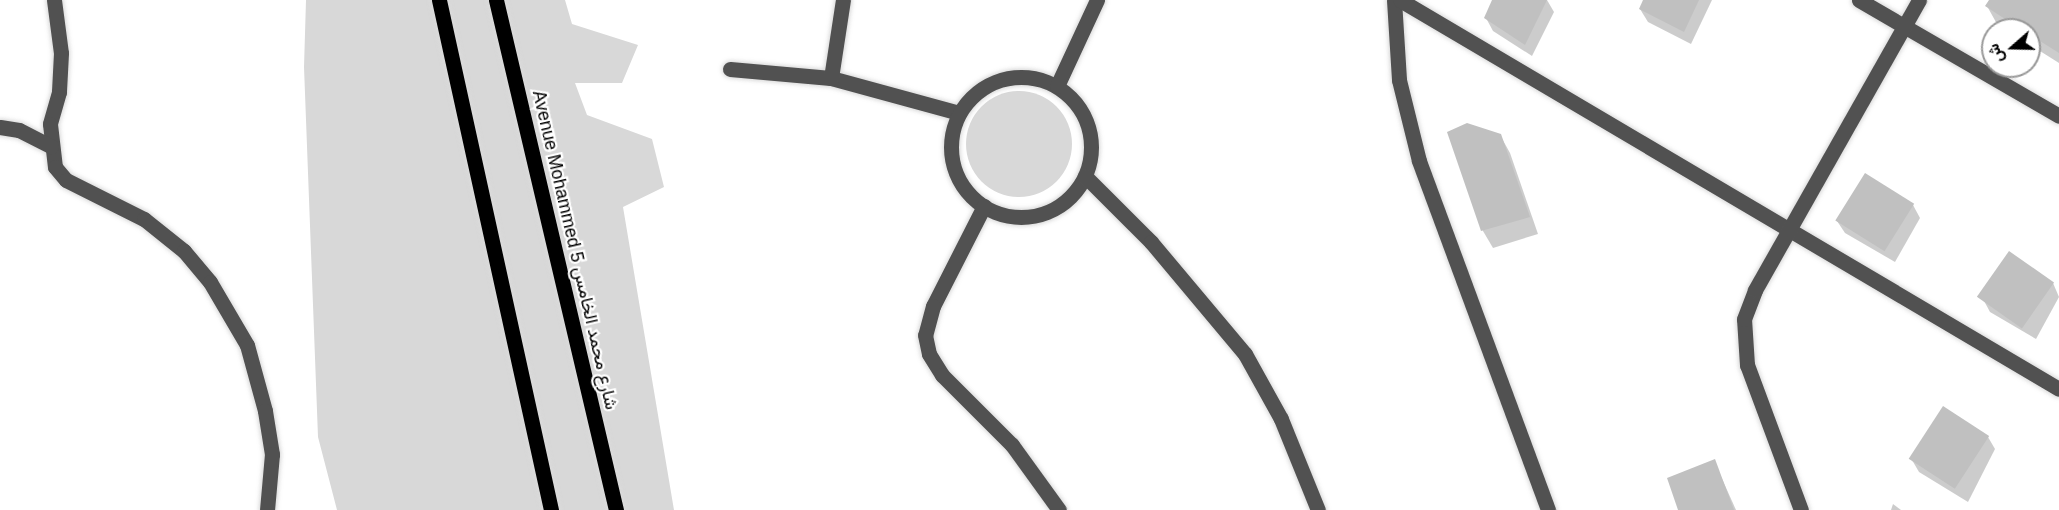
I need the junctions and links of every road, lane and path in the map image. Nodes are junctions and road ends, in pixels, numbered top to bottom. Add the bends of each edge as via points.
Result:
1 (54, 0) edge
2 (439, 0) edge
3 (495, 0) edge
4 (843, 0) edge
5 (1097, 0) edge
6 (1394, 0) edge
7 (1400, 0) edge
8 (1859, 0) edge
9 (1919, 0) edge
10 (1904, 26) junction
11 (730, 69) dead end
12 (831, 78) junction
13 (1057, 86) junction
14 (959, 113) junction
15 (2059, 116) edge
16 (0, 127) edge
17 (51, 146) junction
18 (1085, 176) junction
19 (984, 206) junction
20 (1789, 230) junction
21 (2059, 389) edge
22 (267, 510) edge
23 (551, 510) edge
24 (616, 510) edge
25 (1059, 510) edge
26 (1318, 510) edge
27 (1548, 510) edge
28 (1801, 510) edge

1 - 17 street via 61,53 59,92 50,124
2 - 23 main road
3 - 24 main road, Avenue Mohammed 5 شارع محمد الخامس
4 - 12 street
5 - 13 street
6 - 27 street via 1399,80 1419,161
7 - 20 street
8 - 10 street
9 - 10 street
10 - 15 street
10 - 20 street
11 - 12 street
12 - 14 street
13 - 14 street via 1025,77 992,82 973,95
13 - 18 street via 1073,99 1088,126 1091,157
14 - 19 street via 952,133 951,154 968,193
16 - 17 street via 19,130
17 - 22 street via 55,167 66,180 144,219 184,251 210,282 247,345 265,411 272,454
18 - 19 street via 1062,203 1030,217 1006,216
18 - 26 street via 1150,242 1245,354 1281,419
19 - 25 street via 933,306 925,335 929,354 942,375 1012,445
20 - 21 street
20 - 28 street via 1748,304 1742,334 1747,365

